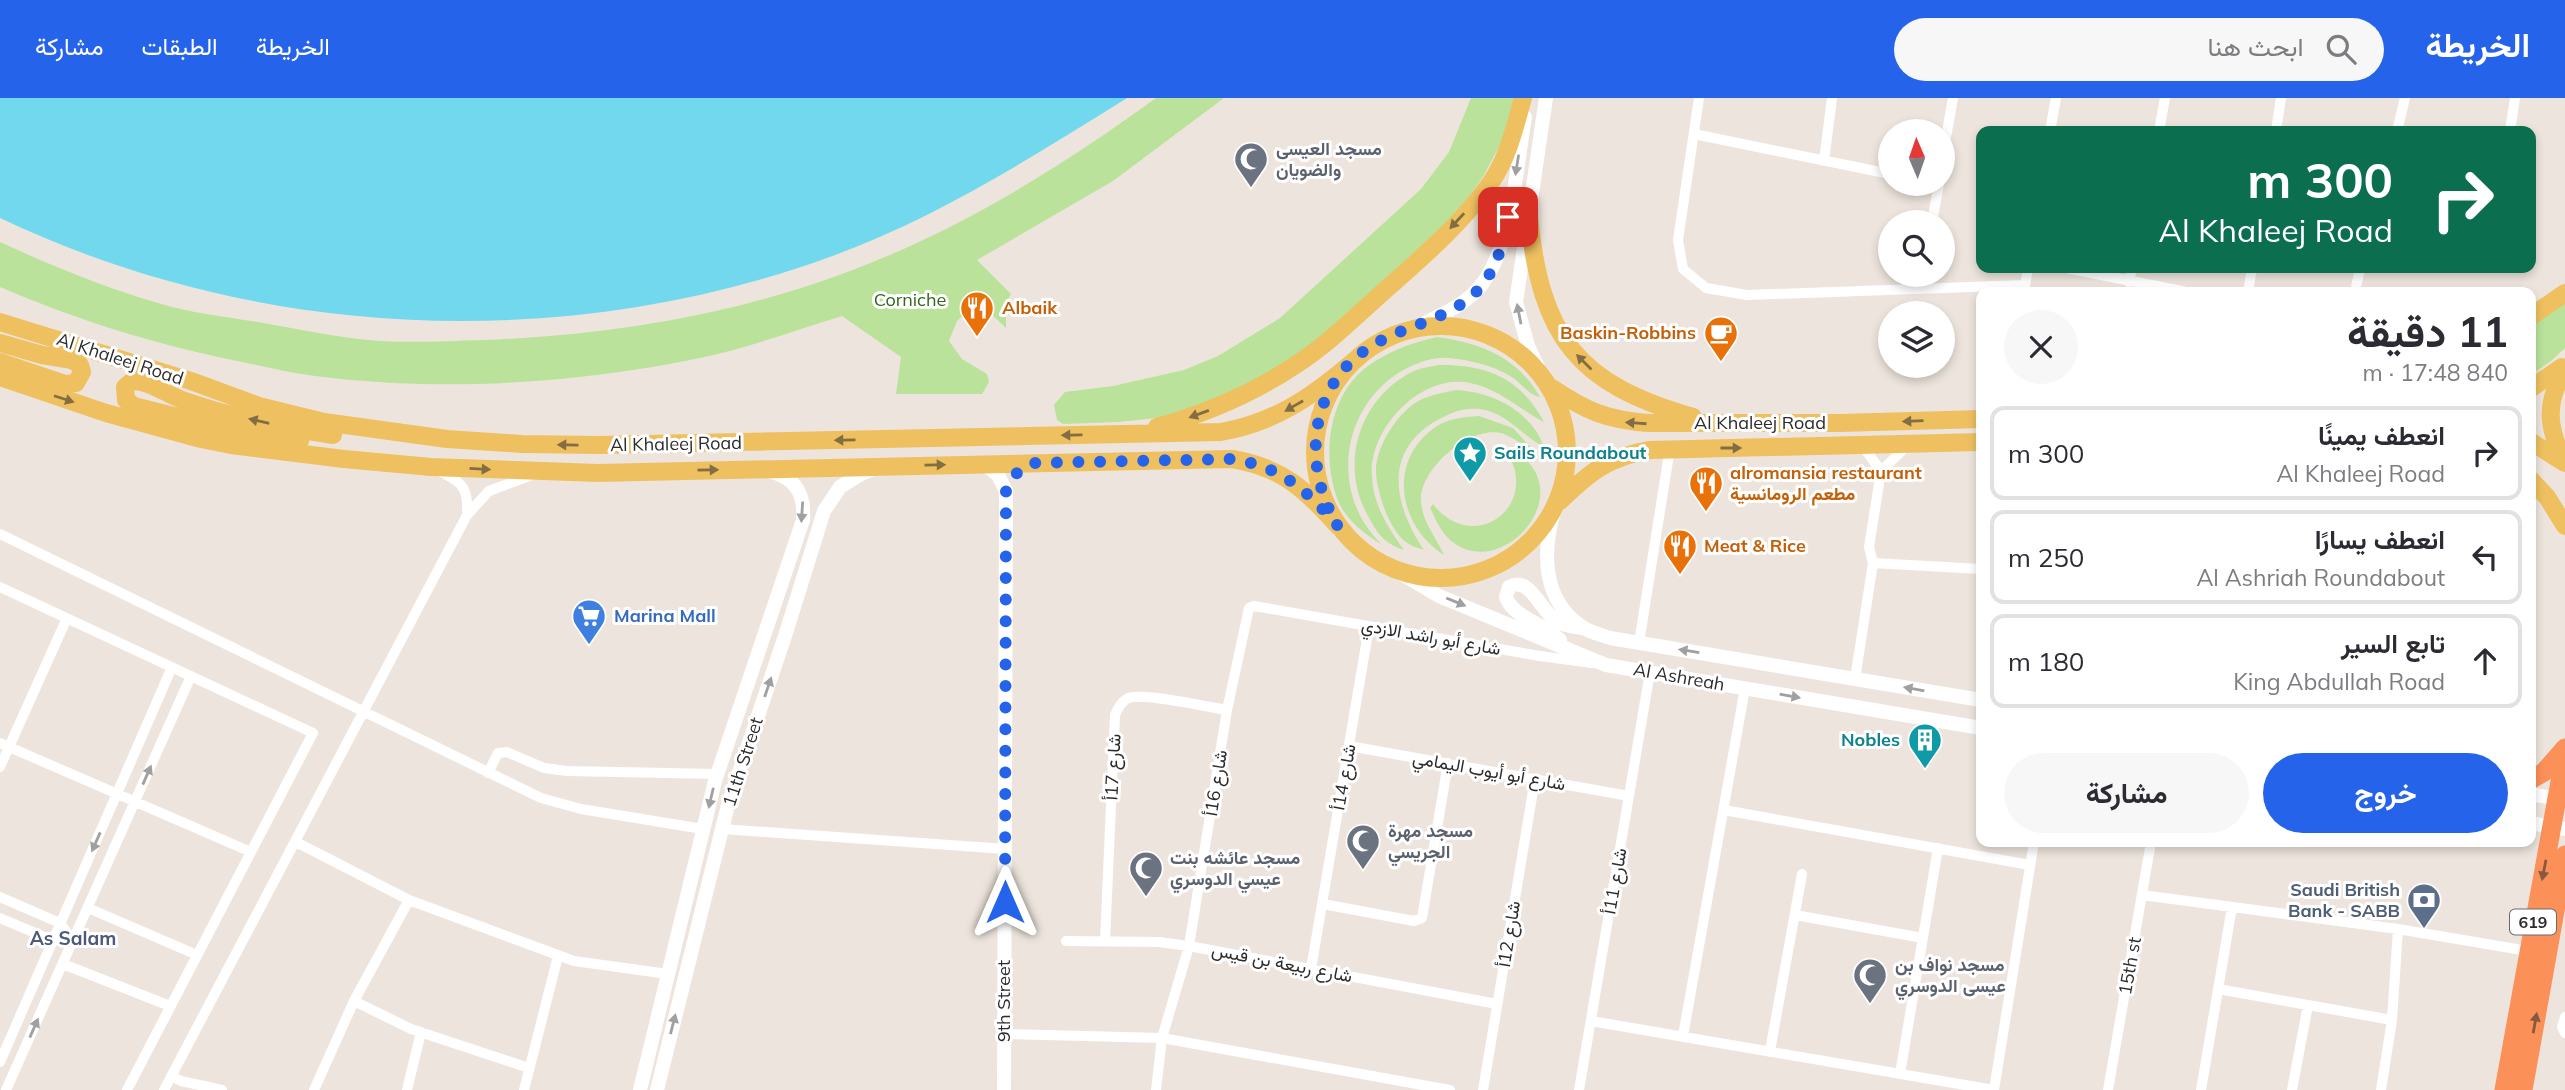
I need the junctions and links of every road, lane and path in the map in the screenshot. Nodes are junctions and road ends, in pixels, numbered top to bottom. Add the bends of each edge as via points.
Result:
1 (1525, 98) edge
2 (1546, 98) edge
3 (1699, 98) edge
4 (1832, 98) edge
5 (1953, 98) edge
6 (2056, 98) edge
7 (2165, 98) edge
8 (2281, 98) edge
9 (2405, 98) edge
10 (2515, 98) edge
11 (1949, 119) edge
12 (2051, 126) edge
13 (2160, 126) edge
14 (2277, 126) edge
15 (2398, 126) edge
16 (2511, 126) edge
17 (1694, 134) junction
18 (1824, 161) junction
19 (1878, 172) edge
20 (1529, 217) junction
21 (2089, 273) edge
22 (2131, 273) edge
23 (2130, 282) junction
24 (2158, 287) edge
25 (1922, 289) joint
26 (1976, 289) edge
27 (2565, 293) edge
28 (2536, 313) edge
29 (0, 322) edge
30 (1417, 327) junction
31 (0, 343) edge
32 (0, 362) edge
33 (1349, 365) junction
34 (2565, 368) edge
35 (0, 377) edge
36 (1546, 382) junction
37 (2536, 385) edge
38 (1976, 419) edge
39 (1710, 422) junction
40 (1123, 435) junction
41 (1976, 442) edge
42 (522, 444) junction
43 (1909, 444) junction
44 (1862, 445) junction
45 (2536, 445) edge
46 (1670, 449) junction
47 (394, 463) junction
48 (1032, 463) junction
49 (2565, 463) edge
50 (984, 464) junction
51 (882, 466) junction
52 (431, 467) junction
53 (761, 469) junction
54 (1881, 471) junction
55 (542, 472) junction
56 (2536, 485) edge
57 (1006, 491) junction
58 (1556, 507) junction
59 (467, 515) junction
60 (1338, 526) junction
61 (2565, 526) edge
62 (0, 534) edge
63 (1872, 563) junction
64 (1976, 569) edge
65 (1395, 570) junction
66 (0, 587) edge
67 (1256, 606) joint
68 (67, 618) junction
69 (1369, 627) junction
70 (1586, 629) junction
71 (767, 630) junction
72 (785, 636) junction
73 (1639, 643) junction
74 (1567, 648) junction
75 (1606, 665) junction
76 (172, 667) junction
77 (1650, 672) junction
78 (191, 676) junction
79 (1855, 679) junction
80 (1745, 688) junction
81 (1976, 699) edge
82 (1227, 710) junction
83 (365, 713) junction
84 (1976, 727) edge
85 (5, 745) edge
86 (1349, 746) junction
87 (2565, 748) edge
88 (2565, 754) edge
89 (1448, 763) junction
90 (0, 767) edge
91 (488, 773) junction
92 (717, 774) junction
93 (2536, 777) edge
94 (1535, 779) junction
95 (117, 794) junction
96 (2536, 795) edge
97 (1629, 796) junction
98 (2561, 800) edge
99 (135, 802) junction
100 (1724, 810) junction
101 (2536, 824) edge
102 (2558, 828) edge
103 (703, 829) junction
104 (722, 829) junction
105 (296, 842) junction
106 (2033, 847) edge
107 (2150, 847) edge
108 (1006, 849) junction
109 (1938, 849) junction
110 (251, 852) junction
111 (2565, 855) edge
112 (2030, 865) junction
113 (1802, 874) dead end
114 (2142, 895) junction
115 (0, 897) edge
116 (409, 900) junction
117 (1322, 904) junction
118 (2232, 907) junction
119 (88, 908) junction
120 (1795, 915) junction
121 (0, 918) edge
122 (60, 923) junction
123 (2398, 929) junction
124 (1923, 938) junction
125 (52, 940) junction
126 (73, 941) junction
127 (1066, 941) dead end
128 (1105, 941) junction
129 (1189, 946) junction
130 (2528, 951) junction
131 (197, 954) junction
132 (558, 956) junction
133 (63, 964) junction
134 (1311, 969) junction
135 (668, 974) junction
136 (2218, 989) junction
137 (354, 1001) junction
138 (1497, 1004) junction
139 (2308, 1005) junction
140 (170, 1006) junction
141 (2565, 1017) edge
142 (2392, 1020) junction
143 (1591, 1021) junction
144 (421, 1032) junction
145 (2565, 1033) edge
146 (1004, 1034) junction
147 (1683, 1036) junction
148 (1162, 1038) junction
149 (1770, 1051) junction
150 (0, 1062) edge
151 (529, 1068) junction
152 (1900, 1074) junction
153 (171, 1076) junction
154 (1413, 1087) edge
155 (6, 1090) edge
156 (127, 1090) edge
157 (164, 1090) edge
158 (222, 1090) edge
159 (314, 1090) edge
160 (407, 1090) edge
161 (524, 1090) edge
162 (640, 1090) edge
163 (657, 1090) edge
164 (1004, 1090) edge
165 (1156, 1090) edge
166 (1450, 1090) edge
167 (1483, 1090) edge
168 (1579, 1090) edge
169 (1994, 1090) edge
170 (2108, 1090) edge
171 (2201, 1090) edge
172 (2292, 1090) edge
173 (2381, 1090) edge
174 (2504, 1090) edge
175 (2524, 1090) edge

1 -> 30 street via 1504,236 1493,268 1459,305
1 -> 40 main road via 1492,181 1436,244 1322,345 1263,386 1237,398 1180,421
2 - 20 street
3 - 17 street
4 - 18 street
5 - 11 street
6 - 12 street
7 - 13 street
8 - 14 street
9 - 15 street
10 - 16 street
17 - 18 street
17 - 25 street via 1678,240 1683,269 1706,288 1747,295
18 - 19 street
36 -> 20 street via 1528,345 1517,302
39 -> 20 main road via 1630,396 1580,359 1546,302
21 - 23 street
22 - 23 street
23 - 24 street
25 - 26 street
27 - 28 main road
29 - 42 main road, Al Khaleej Road via 259,406 324,422 398,434
30 - 33 main road, Al Khaleej Road via 1373,345
30 - 36 main road via 1455,326 1490,334 1519,352
31 - 32 main road via 72,360 80,365 82,377 65,384
33 -> 40 main road, Al Khaleej Road via 1305,400 1243,428
33 - 60 main road via 1322,407 1315,438 1316,472
34 - 37 main road
34 - 49 main road via 2550,412 2553,439
35 -> 47 main road, Al Khaleej Road via 201,439
39 -> 36 main road, Al Khaleej Road via 1614,420 1579,407
36 - 58 main road via 1563,417 1567,441 1567,468
38 -> 39 main road, Al Khaleej Road
40 -> 42 main road, Al Khaleej Road
41 - 43 main road, Al Khaleej Road
42 -> 47 main road via 409,445 355,438 218,411 141,382 132,381 124,391 134,406 180,419 329,446
43 - 44 main road, Al Khaleej Road
43 - 54 street
46 -> 44 main road, Al Khaleej Road
44 - 54 street
45 - 49 main road
46 - 58 main road, Al Khaleej Road via 1636,452 1601,465
46 - 73 street
47 - 52 main road, Al Khaleej Road
48 - 50 main road, Al Khaleej Road
48 - 57 street via 1015,474
48 - 60 main road, Al Khaleej Road via 1248,462 1299,485
51 -> 50 main road, Al Khaleej Road
50 - 57 street via 998,475
51 - 53 main road, Al Khaleej Road
51 - 72 street, 11th Street via 849,481 828,501
52 -> 55 main road, Al Khaleej Road
52 - 59 street via 463,487
55 -> 53 main road, Al Khaleej Road
53 -> 71 street, 11th Street via 790,480 798,487 804,505
54 - 63 street via 1869,547
55 - 59 street via 489,491
56 - 61 main road
57 - 108 street, 9th Street
58 - 65 main road, Al Khaleej Road via 1542,528 1500,565 1436,578
58 - 70 street, Al Ashreah via 1546,547 1548,574 1563,608
59 - 83 street
60 - 65 main road, Al Khaleej Road via 1364,552
62 - 83 street
63 - 64 street
63 - 79 street
65 -> 74 street, Al Ashreah via 1439,596
66 - 68 street
67 - 69 street, شارع أبو راشد الازدي
67 - 82 street, شارع 16أ via 1247,610
68 - 76 street
68 - 85 street
69 - 75 street, شارع أبو راشد الازدي
69 - 86 street, شارع 14أ
70 - 73 street, Al Ashreah
70 - 74 street via 1556,621 1525,585 1509,587 1506,597 1510,606 1553,633
71 - 72 street
71 - 92 street, 11th Street
104 -> 72 street, 11th Street
79 -> 73 street, Al Ashreah
74 - 75 street, Al Ashreah
75 - 77 street, Al Ashreah
76 - 78 street
76 - 95 street
77 - 80 street, Al Ashreah
77 - 97 street, شارع 11أ
99 -> 78 street
78 - 110 street via 313,733
81 -> 79 street, Al Ashreah
80 -> 84 street, Al Ashreah
80 - 100 street
82 - 128 street, شارع 17أ via 1136,696 1119,706
82 - 129 street, شارع 16أ
83 - 91 street
83 - 105 street
85 - 90 street
85 - 95 street
86 - 89 street, شارع أبو أيوب اليمامي
86 - 117 street, شارع 14أ
87 - 93 highway
88 - 98 highway, 619
89 - 94 street, شارع أبو أيوب اليمامي
89 - 117 street via 1420,920
91 - 92 street via 498,753 507,752 544,768 567,771
91 - 103 street via 541,798 581,809
92 -> 103 street, 11th Street
94 - 97 street, شارع أبو أيوب اليمامي
94 - 138 street, شارع 12أ
95 - 99 street
95 -> 122 street
96 - 98 street
97 - 143 street, شارع 11أ
98 - 102 highway, 619
99 - 110 street
99 - 119 street
100 - 109 street
100 - 147 street
101 - 102 street
102 -> 130 highway, 619
103 - 135 street, 11th Street
104 - 108 street
163 -> 104 street, 11th Street
105 - 116 street
105 - 153 street
106 - 112 street
107 - 114 street, 15th st
108 - 146 street, 9th Street
109 - 112 street
109 - 124 street
110 - 131 street
175 -> 111 highway, 619
112 - 169 street
113 - 120 street
114 - 118 street
114 - 170 street, 15th st
115 - 122 street
116 - 132 street
116 - 137 street
117 - 134 street, شارع 14أ
118 - 123 street
118 - 136 street
119 - 126 street
119 - 131 street
120 - 124 street
120 - 149 street
121 - 125 street
122 - 125 street
122 - 126 street
123 - 130 street
123 - 142 street
124 - 152 street
125 - 126 street
125 - 150 street
126 - 133 street
127 - 128 street, شارع ربيعة بن قيس
128 - 129 street, شارع ربيعة بن قيس
129 - 134 street, شارع ربيعة بن قيس
129 - 148 street, شارع 16أ
130 - 174 highway, 619
131 - 140 street
132 - 135 street
132 - 151 street
133 - 140 street
155 -> 133 street
134 - 138 street, شارع ربيعة بن قيس
135 - 162 street, 11th Street
136 - 139 street
136 - 171 street
137 - 144 street
137 - 159 street
138 - 167 street, شارع 12أ
139 - 142 street
139 - 172 street
140 - 156 street
141 - 145 street
142 - 173 street
143 - 147 street
143 - 168 street, شارع 11أ
144 - 151 street
144 - 160 street
146 - 148 street
146 - 164 street, 9th Street
147 - 149 street
148 - 154 street
148 - 165 street, شارع 16أ
149 - 152 street
151 - 161 street
152 - 169 street
153 - 157 street
153 - 158 street
154 - 166 street

